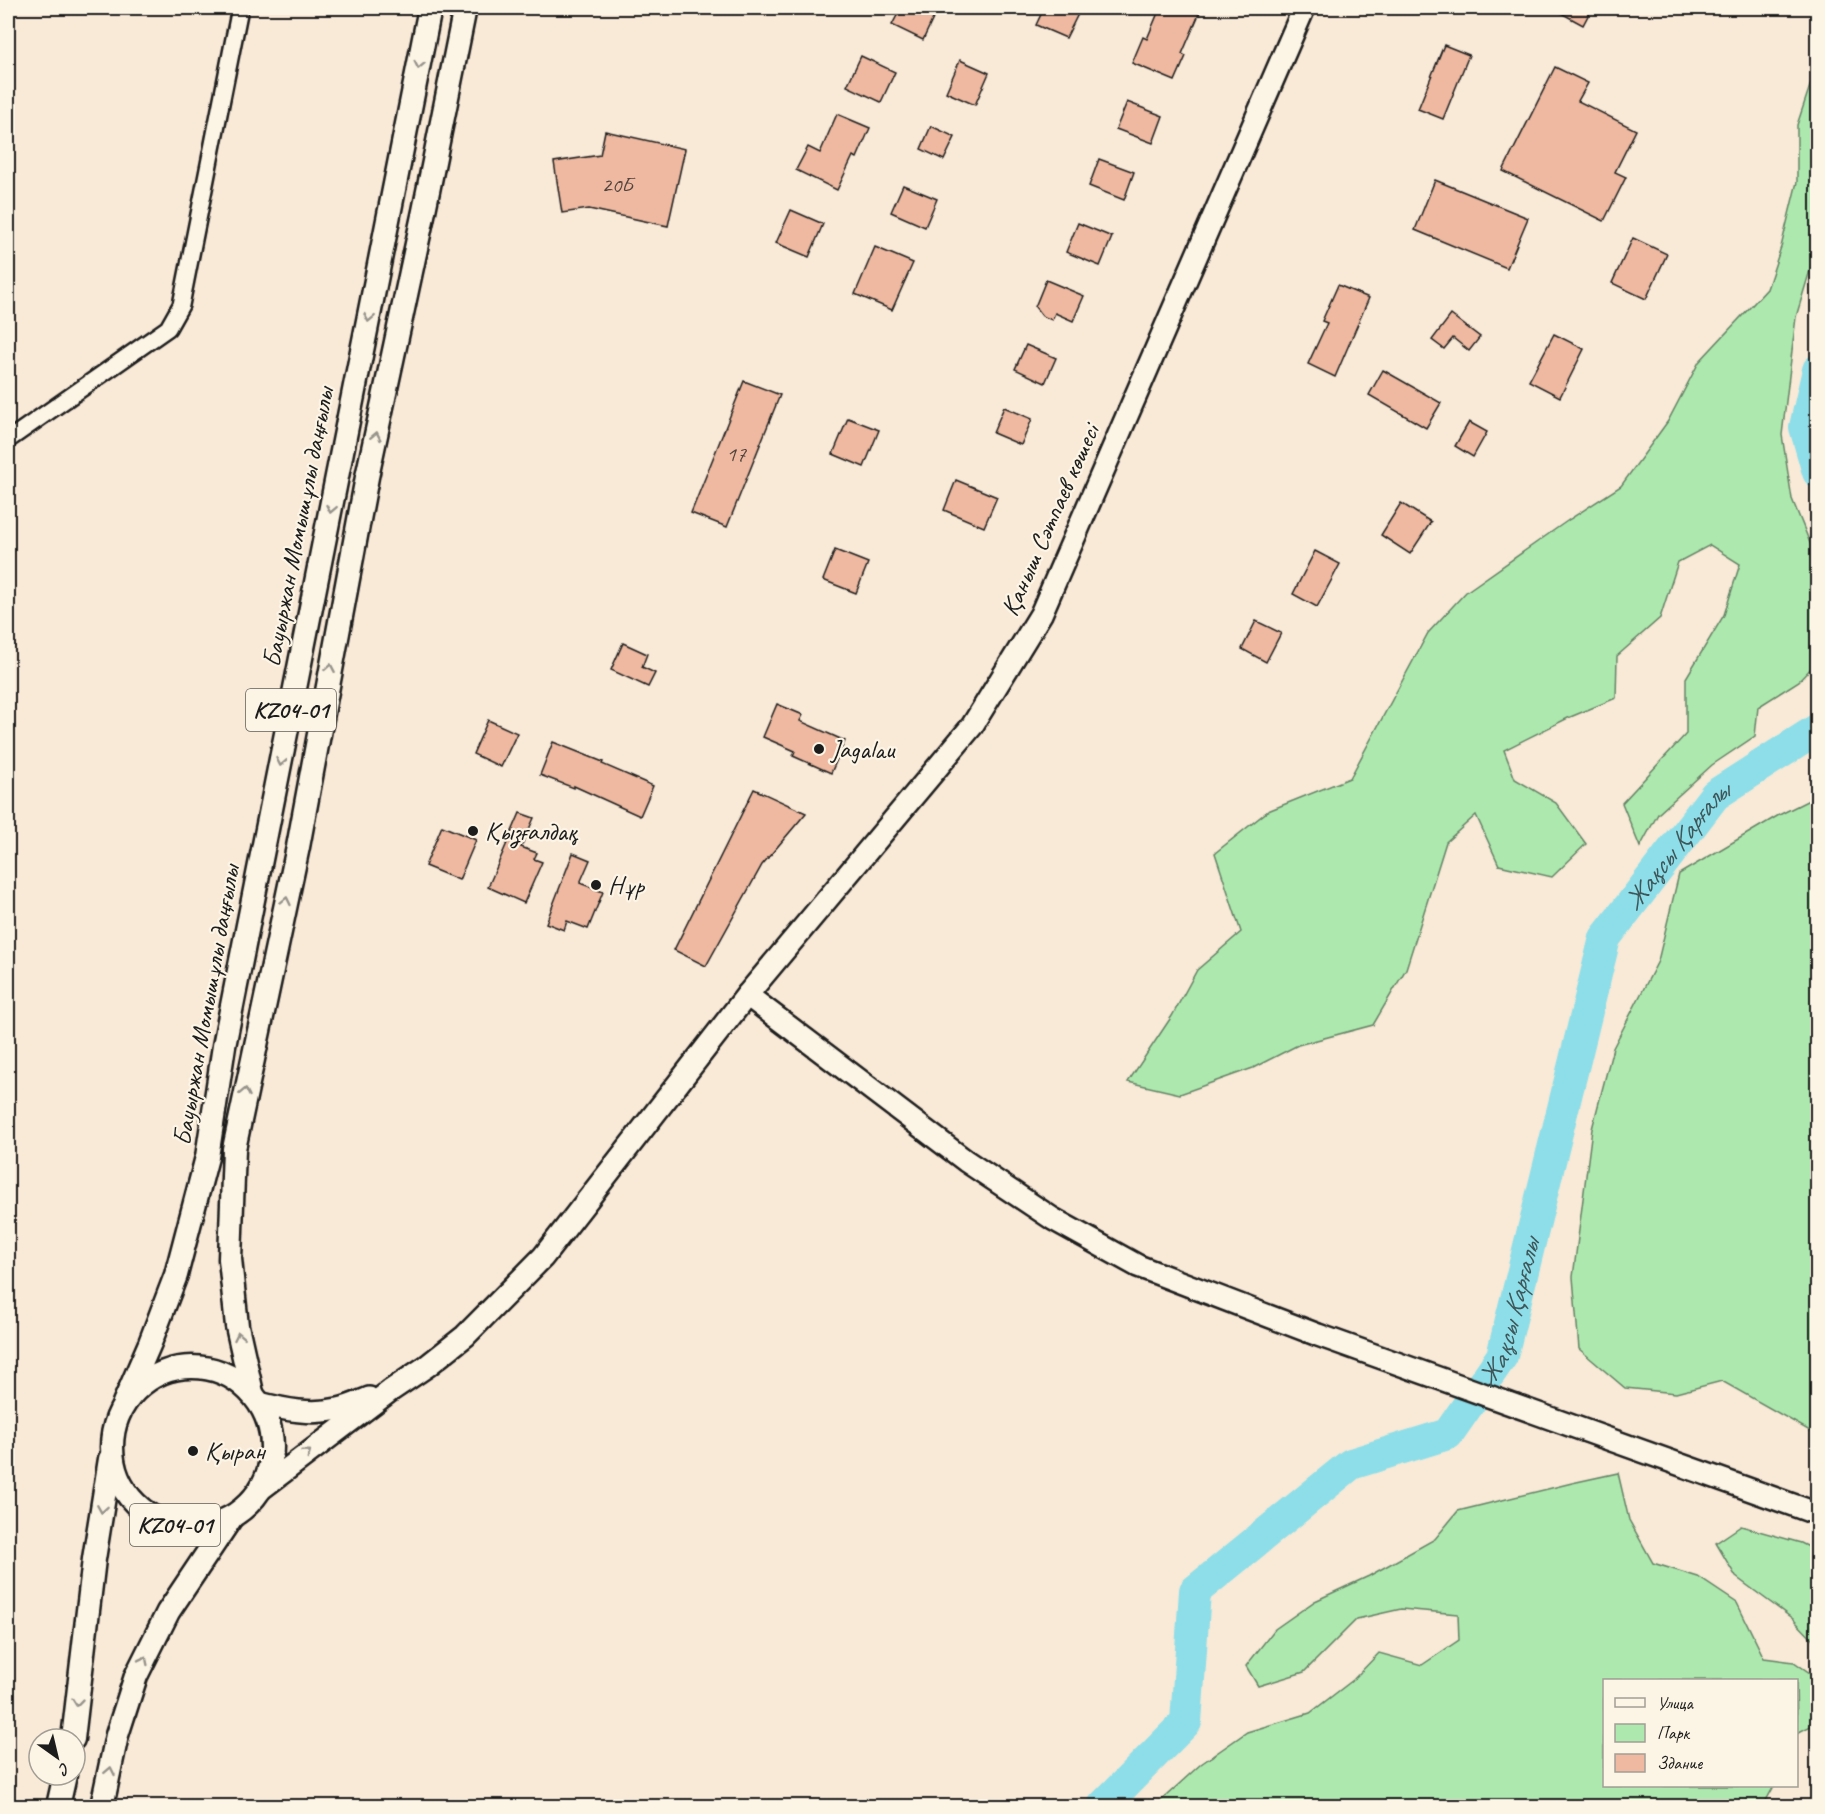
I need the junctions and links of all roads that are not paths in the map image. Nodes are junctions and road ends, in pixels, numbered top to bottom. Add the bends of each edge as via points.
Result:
1 (240, 8) edge
2 (430, 8) edge
3 (465, 8) edge
4 (1304, 8) edge
5 (377, 273) junction
6 (409, 280) junction
7 (8, 440) edge
8 (747, 994) junction
9 (390, 1391) junction
10 (256, 1398) junction
11 (124, 1403) junction
12 (111, 1451) junction
13 (261, 1489) junction
14 (1818, 1514) edge
15 (231, 1518) junction
16 (74, 1727) edge
17 (62, 1787) edge
18 (58, 1806) edge
19 (102, 1806) edge

1 - 7 street via 180,305 168,328
2 -> 5 main road, Бауыржан Момышұлы даңғылы / KZ04-01
3 - 6 main road, Бауыржан Момышұлы даңғылы / KZ04-01
4 - 8 main road, Қаныш Сәтпаев көшесі via 1041,615 972,726
5 - 6 main road
5 -> 11 main road, Бауыржан Момышұлы даңғылы / KZ04-01 via 224,1047 207,1157 176,1275
10 -> 6 main road, Бауыржан Момышұлы даңғылы / KZ04-01 via 237,1326 230,1259 234,1149 298,847 367,477
8 - 9 main road, Қаныш Сәтпаев көшесі via 543,1257 465,1336
8 - 14 main road via 966,1161 1053,1219 1138,1266 1318,1335
9 - 10 main road via 337,1410 307,1412 284,1410
13 -> 9 main road
10 - 11 main road, KZ04-01 via 233,1377 210,1368 185,1367 162,1372 140,1385
10 - 13 main road, KZ04-01 via 269,1423 273,1445 270,1468
11 - 12 main road, KZ04-01 via 114,1426
12 - 15 main road, KZ04-01 via 117,1478 132,1500 153,1517 178,1526 205,1526
12 -> 16 main road, KZ04-01
13 - 15 main road, KZ04-01
19 -> 15 main road, KZ04-01 via 117,1734 136,1676 168,1612
17 - 18 main road

